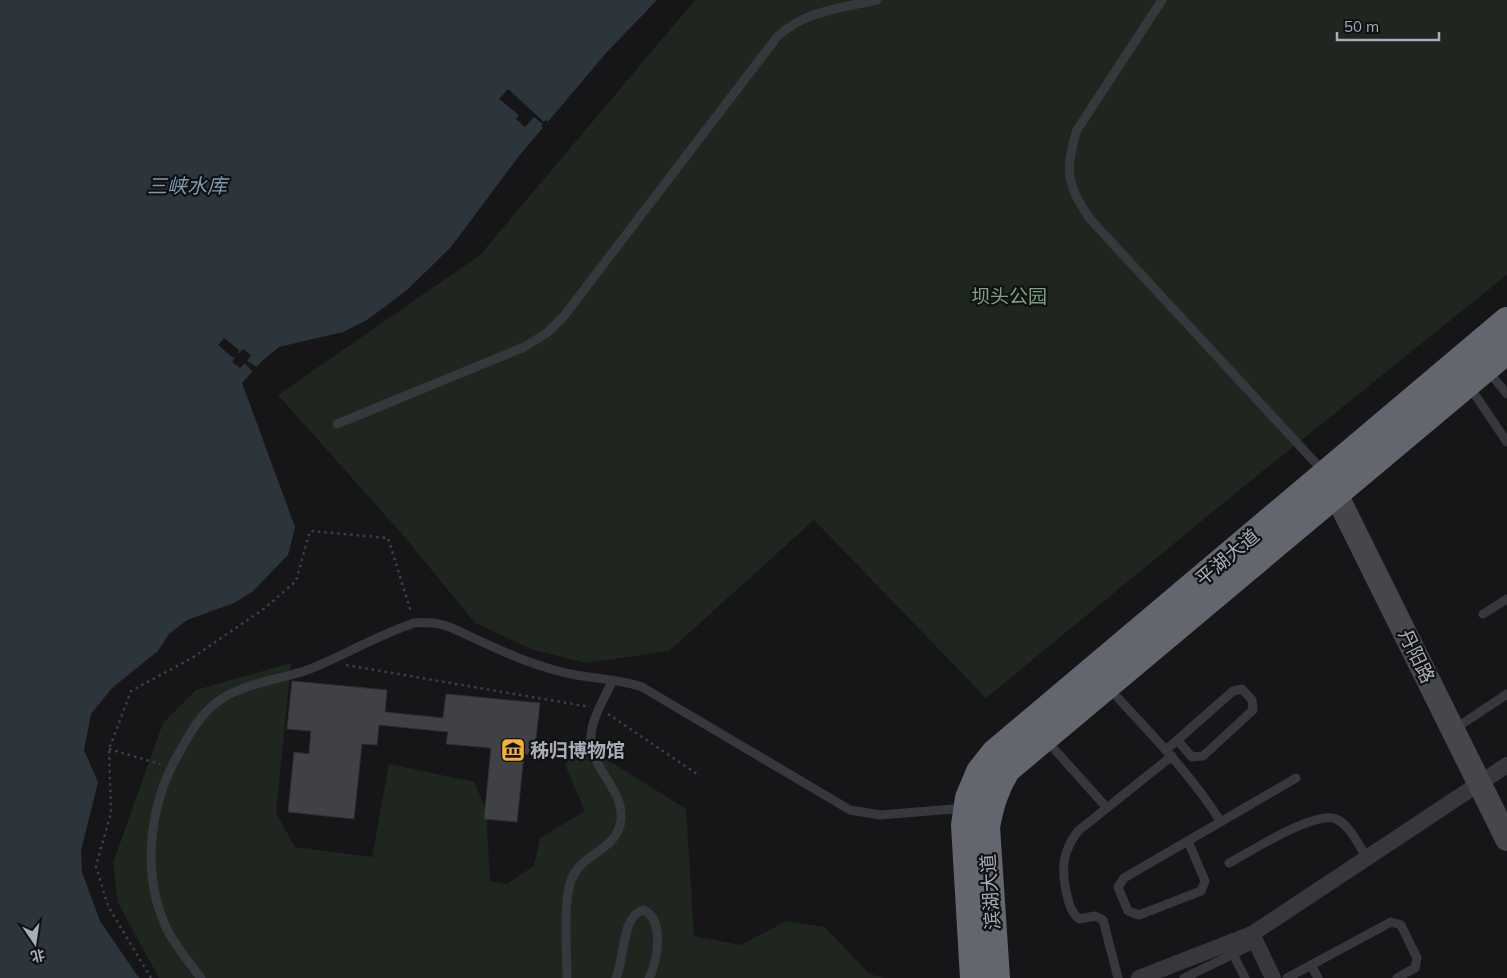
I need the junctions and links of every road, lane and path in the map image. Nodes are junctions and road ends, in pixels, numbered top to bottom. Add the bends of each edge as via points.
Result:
1 (877, 0) edge
2 (1162, 0) edge
3 (1507, 321) edge
4 (1507, 350) edge
5 (1466, 373) junction
6 (1507, 394) edge
7 (337, 424) dead end
8 (1507, 442) edge
9 (1331, 484) junction
10 (1507, 599) edge
11 (1483, 614) dead end
12 (414, 623) junction
13 (339, 664) dead end
14 (613, 680) junction
15 (1507, 694) edge
16 (1118, 698) dead end
17 (600, 708) junction
18 (1453, 730) junction
19 (1178, 740) junction
20 (109, 749) junction
21 (1055, 750) dead end
22 (1169, 753) junction
23 (160, 764) dead end
24 (1507, 765) edge
25 (700, 776) dead end
26 (1296, 778) dead end
27 (1480, 783) junction
28 (979, 807) junction
29 (1107, 808) junction
30 (1221, 822) junction
31 (1507, 839) edge
32 (1188, 841) junction
33 (1366, 858) junction
34 (1228, 863) dead end
35 (1254, 939) junction
36 (1233, 954) junction
37 (1311, 965) junction
38 (151, 978) edge
39 (201, 978) edge
40 (567, 978) edge
41 (616, 978) edge
42 (649, 978) edge
43 (974, 978) edge
44 (996, 978) edge
45 (1118, 978) edge
46 (1139, 978) edge
47 (1184, 978) edge
48 (1245, 978) edge
49 (1273, 978) edge
50 (1287, 978) edge
51 (1318, 978) edge
52 (1397, 978) edge

1 - 7 lane via 816,13 788,27 777,37 564,316 546,333 524,347
2 - 9 lane via 1077,130 1069,154 1069,179 1077,202
3 - 5 highway, 平湖大道
4 - 5 highway, 平湖大道
5 - 6 lane
5 - 8 lane
5 - 9 highway, 平湖大道
9 - 18 main road, 丹阳路
9 - 28 highway, 平湖大道 via 995,753 980,772
10 - 11 lane
12 - 14 lane via 432,621 449,625 512,656 545,668
12 - 20 path via 388,538 310,531 296,580 265,608 192,658 131,691
12 - 39 lane via 310,669 240,690 221,700 192,729 171,765 157,803 152,842 154,880 163,917 170,934
13 - 17 path
14 - 17 lane
14 - 28 lane via 628,682 655,693 850,810 880,815
15 - 18 lane
16 - 22 lane
17 - 25 path
17 - 40 lane via 593,724 591,748 595,760 616,791 621,821 608,845 578,867 571,881
18 - 27 main road, 丹阳路
19 - 19 lane via 1233,691 1242,689 1252,700 1253,710 1203,756 1192,757
19 - 22 lane
20 - 23 path
20 - 38 path via 111,813 96,866 108,906
21 - 29 lane
22 - 29 lane
22 - 30 lane
24 - 27 street
26 - 30 lane
27 - 31 main road, 丹阳路
27 - 33 street
28 - 43 highway, 滨湖大道 via 965,825
28 - 44 highway, 滨湖大道 via 986,827
29 - 45 lane via 1078,831 1069,844 1062,862 1062,874 1071,912 1079,919 1095,916 1103,920
30 - 32 lane
32 - 32 lane via 1124,878 1118,887 1128,911 1139,915 1201,891 1205,880
33 - 34 lane via 1345,826 1328,817 1308,821
33 - 35 street
35 - 36 lane
35 - 46 street
35 - 49 street
36 - 47 lane
36 - 48 lane
37 - 50 lane
37 - 51 lane
37 - 52 lane via 1391,922 1401,925 1417,958 1416,968
41 - 42 lane via 627,926 633,915 643,910 652,917 656,936 656,960

